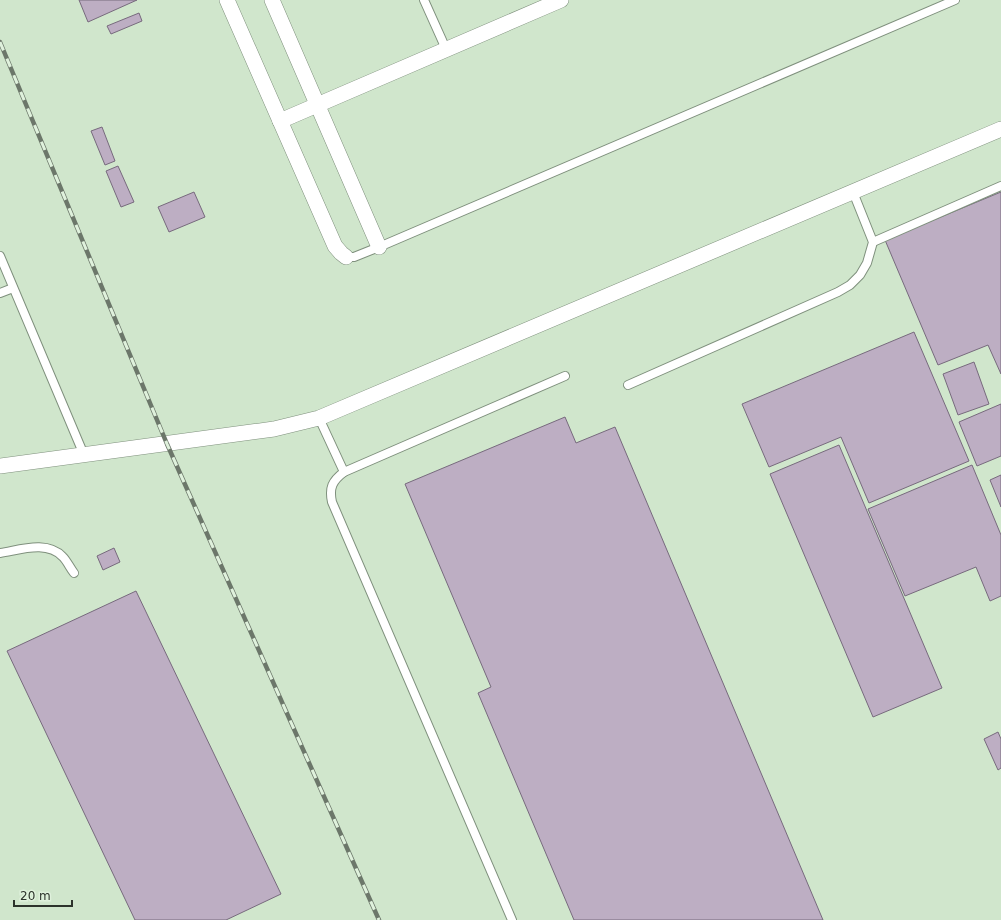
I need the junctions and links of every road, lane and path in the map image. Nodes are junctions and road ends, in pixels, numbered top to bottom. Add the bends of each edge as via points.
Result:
1 (227, 0) edge
2 (272, 0) edge
3 (424, 0) edge
4 (561, 0) edge
5 (955, 0) edge
6 (446, 49) junction
7 (317, 104) junction
8 (280, 121) junction
9 (1001, 129) edge
10 (1001, 186) edge
11 (853, 192) junction
12 (874, 242) junction
13 (379, 247) junction
14 (0, 256) edge
15 (346, 257) joint
16 (13, 288) junction
17 (0, 293) edge
18 (565, 376) dead end
19 (628, 385) dead end
20 (319, 418) junction
21 (84, 455) junction
22 (0, 466) edge
23 (344, 472) junction
24 (0, 554) edge
25 (74, 573) dead end
26 (512, 920) edge

1 - 8 street
2 - 7 street
3 - 6 lane
4 - 6 street
5 - 13 lane
6 - 7 street
7 - 8 street
7 - 13 street
8 - 15 street via 335,246
9 - 11 street
10 - 12 lane
11 - 12 lane
11 - 20 street
12 - 19 lane via 860,276 838,292
13 - 15 lane via 354,257
14 - 16 lane
16 - 17 lane
16 - 21 lane
18 - 23 lane
20 - 21 street via 274,429
20 - 23 lane
21 - 22 street
23 - 26 lane via 332,485 332,502
24 - 25 lane via 38,548 51,549 63,557

